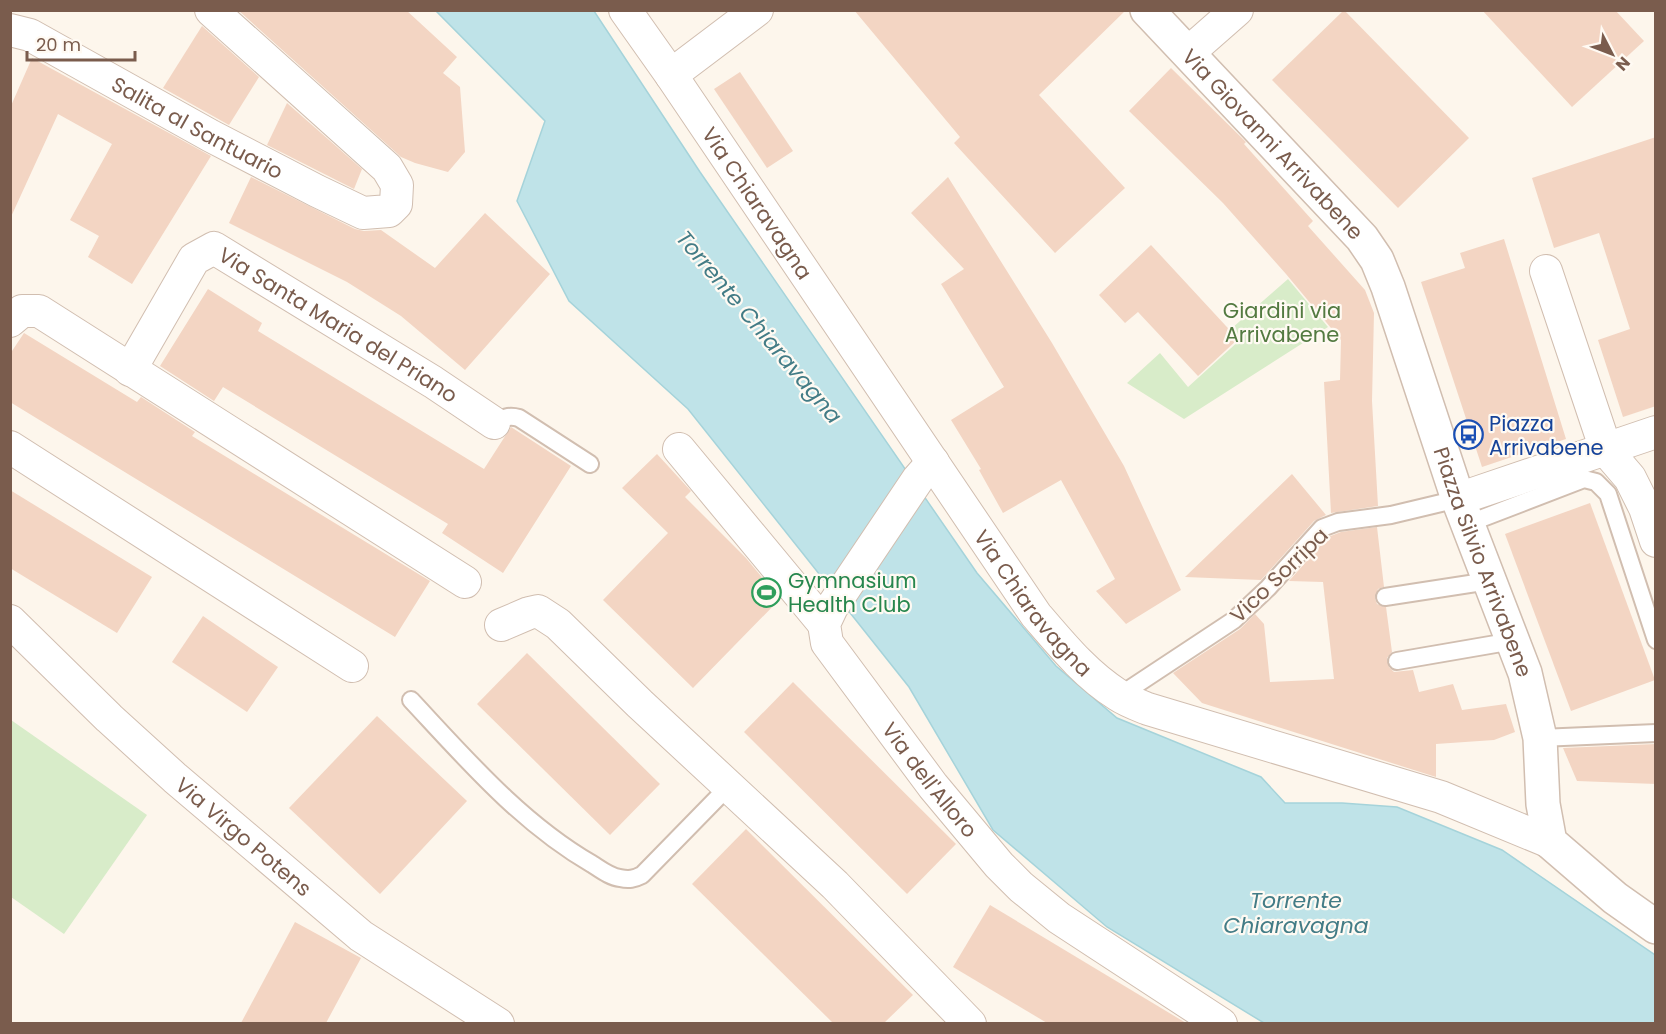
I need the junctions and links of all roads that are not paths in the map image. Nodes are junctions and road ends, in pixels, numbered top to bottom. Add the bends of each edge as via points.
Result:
1 (211, 10) edge
2 (625, 10) edge
3 (757, 10) edge
4 (1147, 10) edge
5 (1237, 10) edge
6 (10, 30) edge
7 (1188, 53) junction
8 (671, 75) junction
9 (1546, 271) dead end
10 (1388, 287) joint
11 (10, 321) edge
12 (130, 370) junction
13 (494, 423) joint
14 (1656, 432) edge
15 (10, 447) edge
16 (679, 449) dead end
17 (1606, 450) junction
18 (590, 464) dead end
19 (925, 471) junction
20 (1462, 511) junction
21 (1656, 541) edge
22 (1489, 581) junction
23 (465, 582) dead end
24 (1385, 597) dead end
25 (828, 615) junction
26 (10, 621) edge
27 (501, 625) dead end
28 (1656, 640) edge
29 (1513, 641) junction
30 (1397, 661) dead end
31 (352, 666) dead end
32 (1119, 696) junction
33 (411, 700) dead end
34 (1656, 733) edge
35 (1540, 738) junction
36 (729, 786) junction
37 (1550, 842) junction
38 (1656, 927) edge
39 (498, 1023) edge
40 (970, 1023) edge
41 (1221, 1023) edge

1 - 6 street, Salita al Santuario via 387,168 397,185 396,204 389,211 363,213 211,136 30,35
2 - 8 street, Via Chiaravagna
3 - 8 street
4 - 7 street, Via Giovanni Arrivabene
5 - 7 street
7 - 10 street, Via Giovanni Arrivabene via 1362,238
8 - 19 street, Via Chiaravagna
9 - 17 street
10 - 20 street, Piazza Silvio Arrivabene
11 - 12 street via 22,311 39,311
12 - 13 street, Via Santa Maria del Priano via 194,259 214,248
12 - 23 street
13 - 18 lane, Via Santa Maria del Priano via 512,416 519,418
14 - 17 street
15 - 31 street
16 - 25 street
17 - 20 street
17 - 21 street via 1630,478
19 - 25 street
19 - 32 street, Via Chiaravagna via 1036,615 1096,680
20 - 22 street, Piazza Silvio Arrivabene
20 - 28 lane, Vico Sorripa via 1584,479 1596,482 1608,494
20 - 32 lane, Vico Sorripa via 1391,515 1338,522 1323,528 1234,620
22 - 24 lane
22 - 29 street, Piazza Silvio Arrivabene
25 - 41 street, Via dell'Alloro via 827,644 933,786 999,865 1059,918
26 - 39 street, Via Virgo Potens via 175,778 361,936
27 - 36 street via 529,613 546,614
29 - 30 lane
29 - 35 street, Piazza Silvio Arrivabene via 1526,673
32 - 37 street, Via Chiaravagna via 1158,713 1441,796
33 - 36 lane via 525,816 572,852 618,878 633,880 642,875
34 - 35 lane
35 - 37 street, Piazza Silvio Arrivabene via 1543,804
36 - 40 street via 835,885
37 - 38 street, Via Chiaravagna via 1615,898

